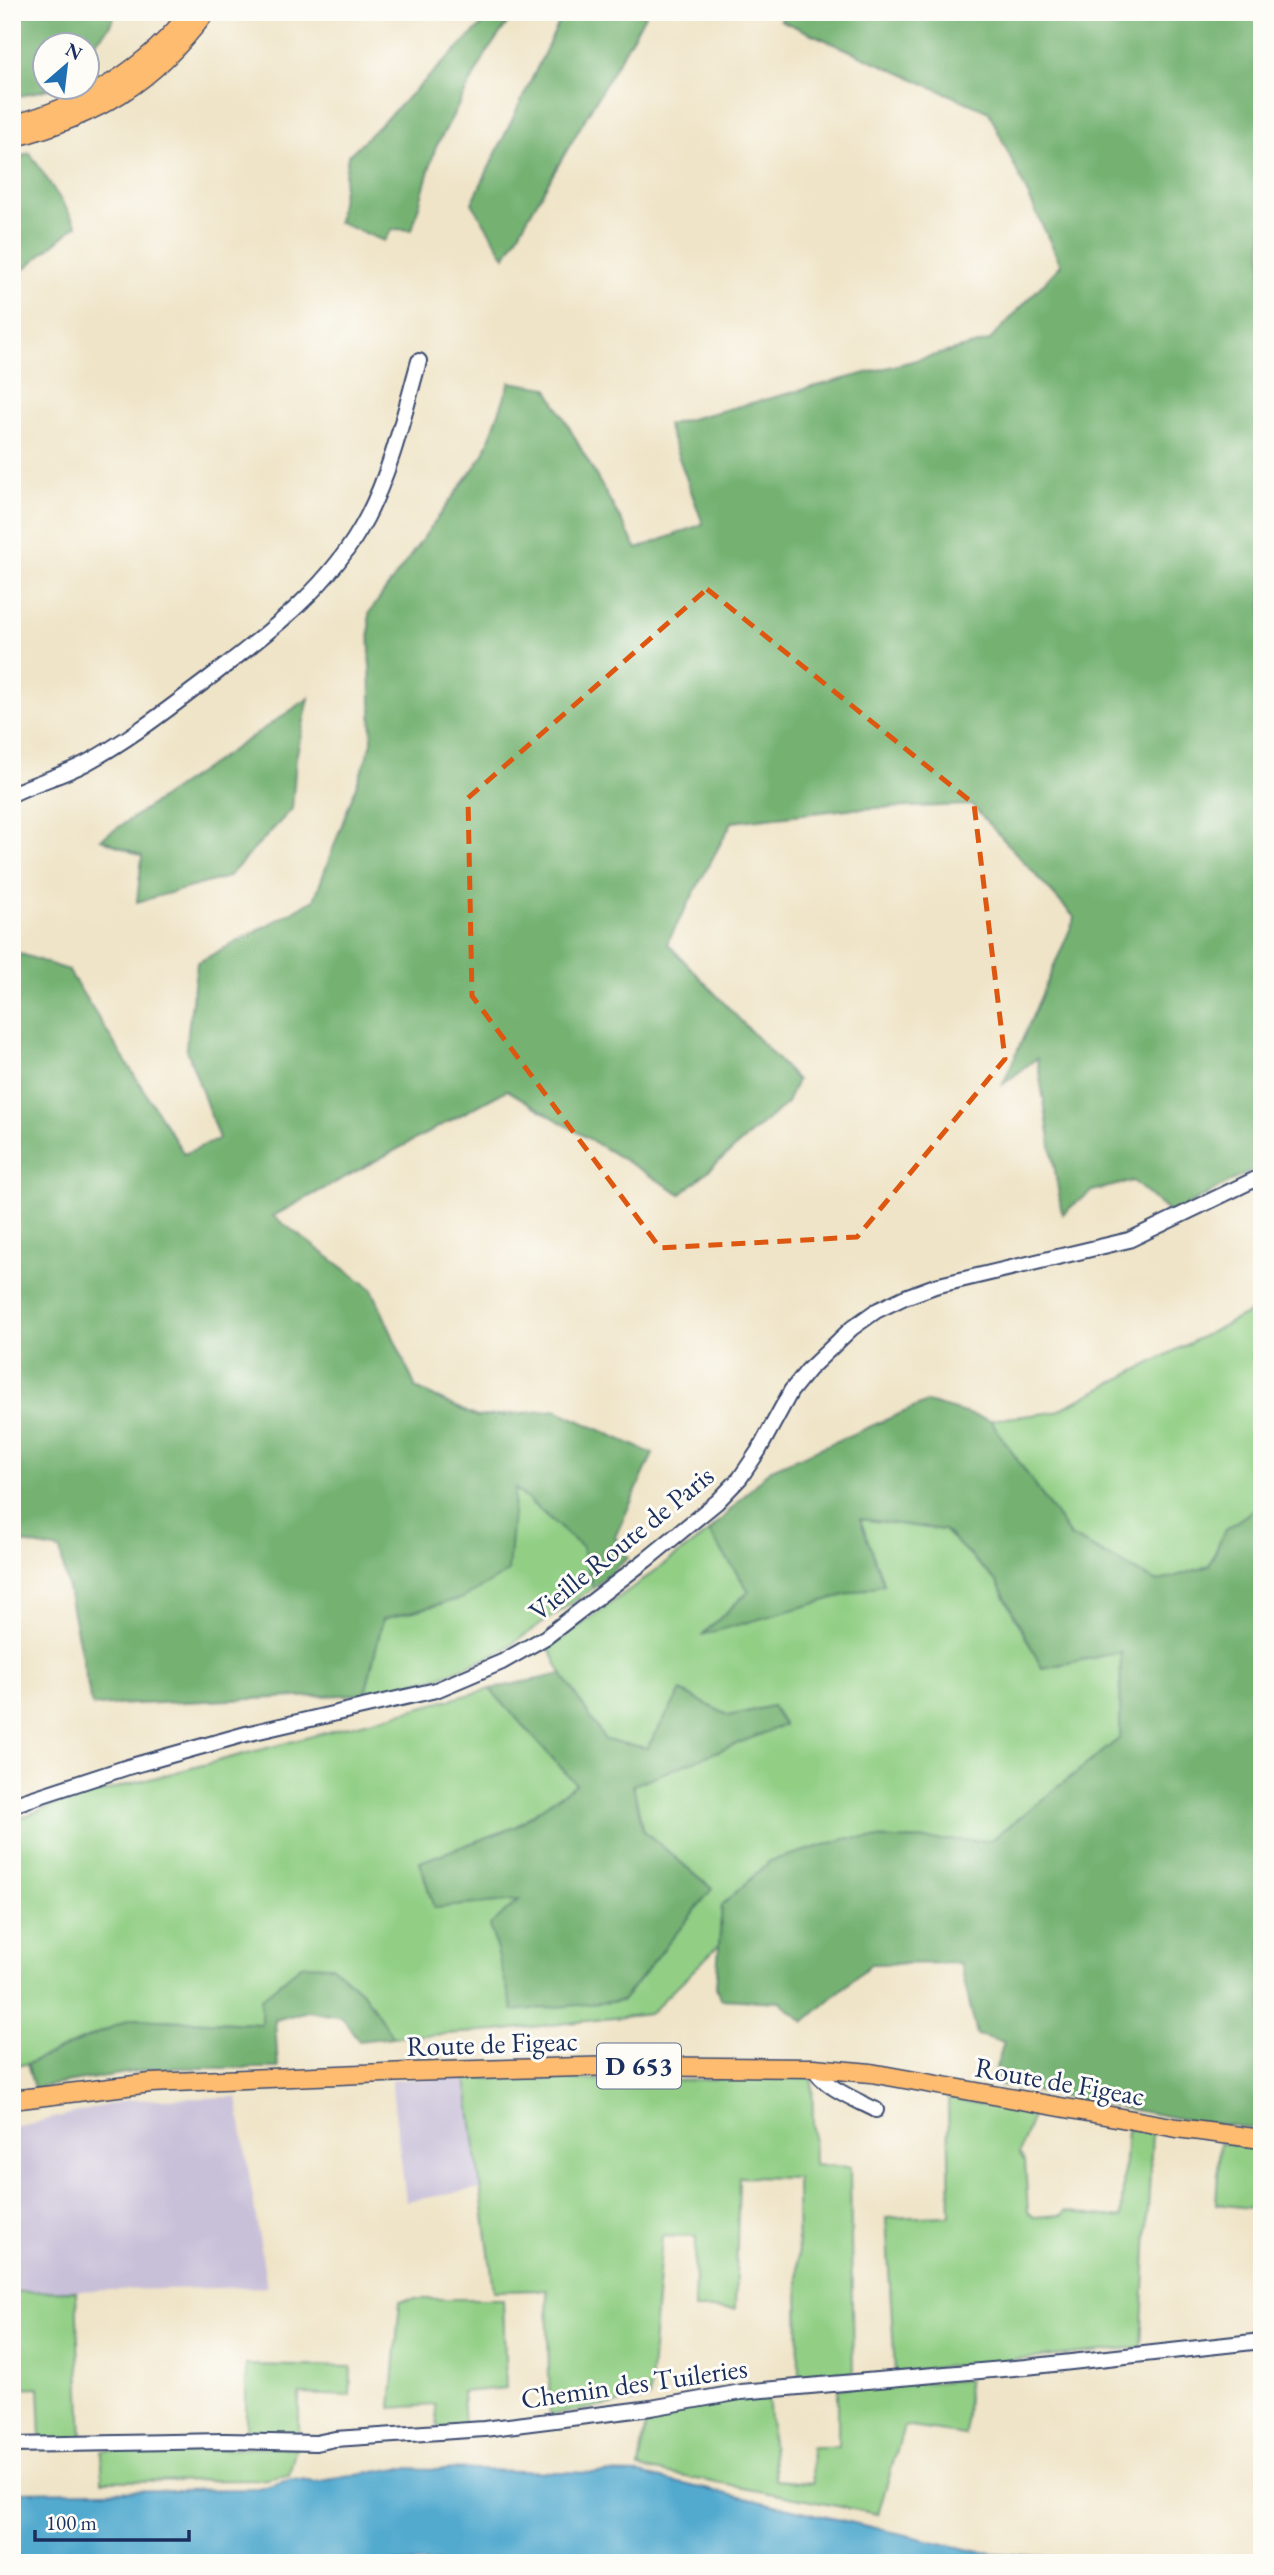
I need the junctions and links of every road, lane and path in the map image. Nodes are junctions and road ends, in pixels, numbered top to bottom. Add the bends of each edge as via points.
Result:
1 (190, 12) edge
2 (206, 12) edge
3 (12, 125) edge
4 (12, 138) edge
5 (419, 361) dead end
6 (12, 794) edge
7 (1262, 1176) edge
8 (12, 1805) edge
9 (814, 2068) junction
10 (12, 2100) edge
11 (876, 2110) dead end
12 (1262, 2139) edge
13 (1262, 2341) edge
14 (12, 2445) edge

1 - 3 main road via 150,56 120,79 82,101
2 - 4 main road via 158,67 128,90 89,113
5 - 6 street via 398,436 366,518 310,596 265,636 136,733 83,765
7 - 8 street, Vieille Route de Paris via 1129,1240 935,1286 876,1311 808,1370 740,1478 717,1502 546,1637 502,1661 436,1690 246,1734
9 - 10 main road, Route de Figeac / D 653 via 617,2066 408,2072 151,2083
9 - 11 street via 836,2089
9 - 12 main road, Route de Figeac / D 653 via 871,2073
13 - 14 street, Chemin des Tuileries via 741,2392 498,2427 316,2443

